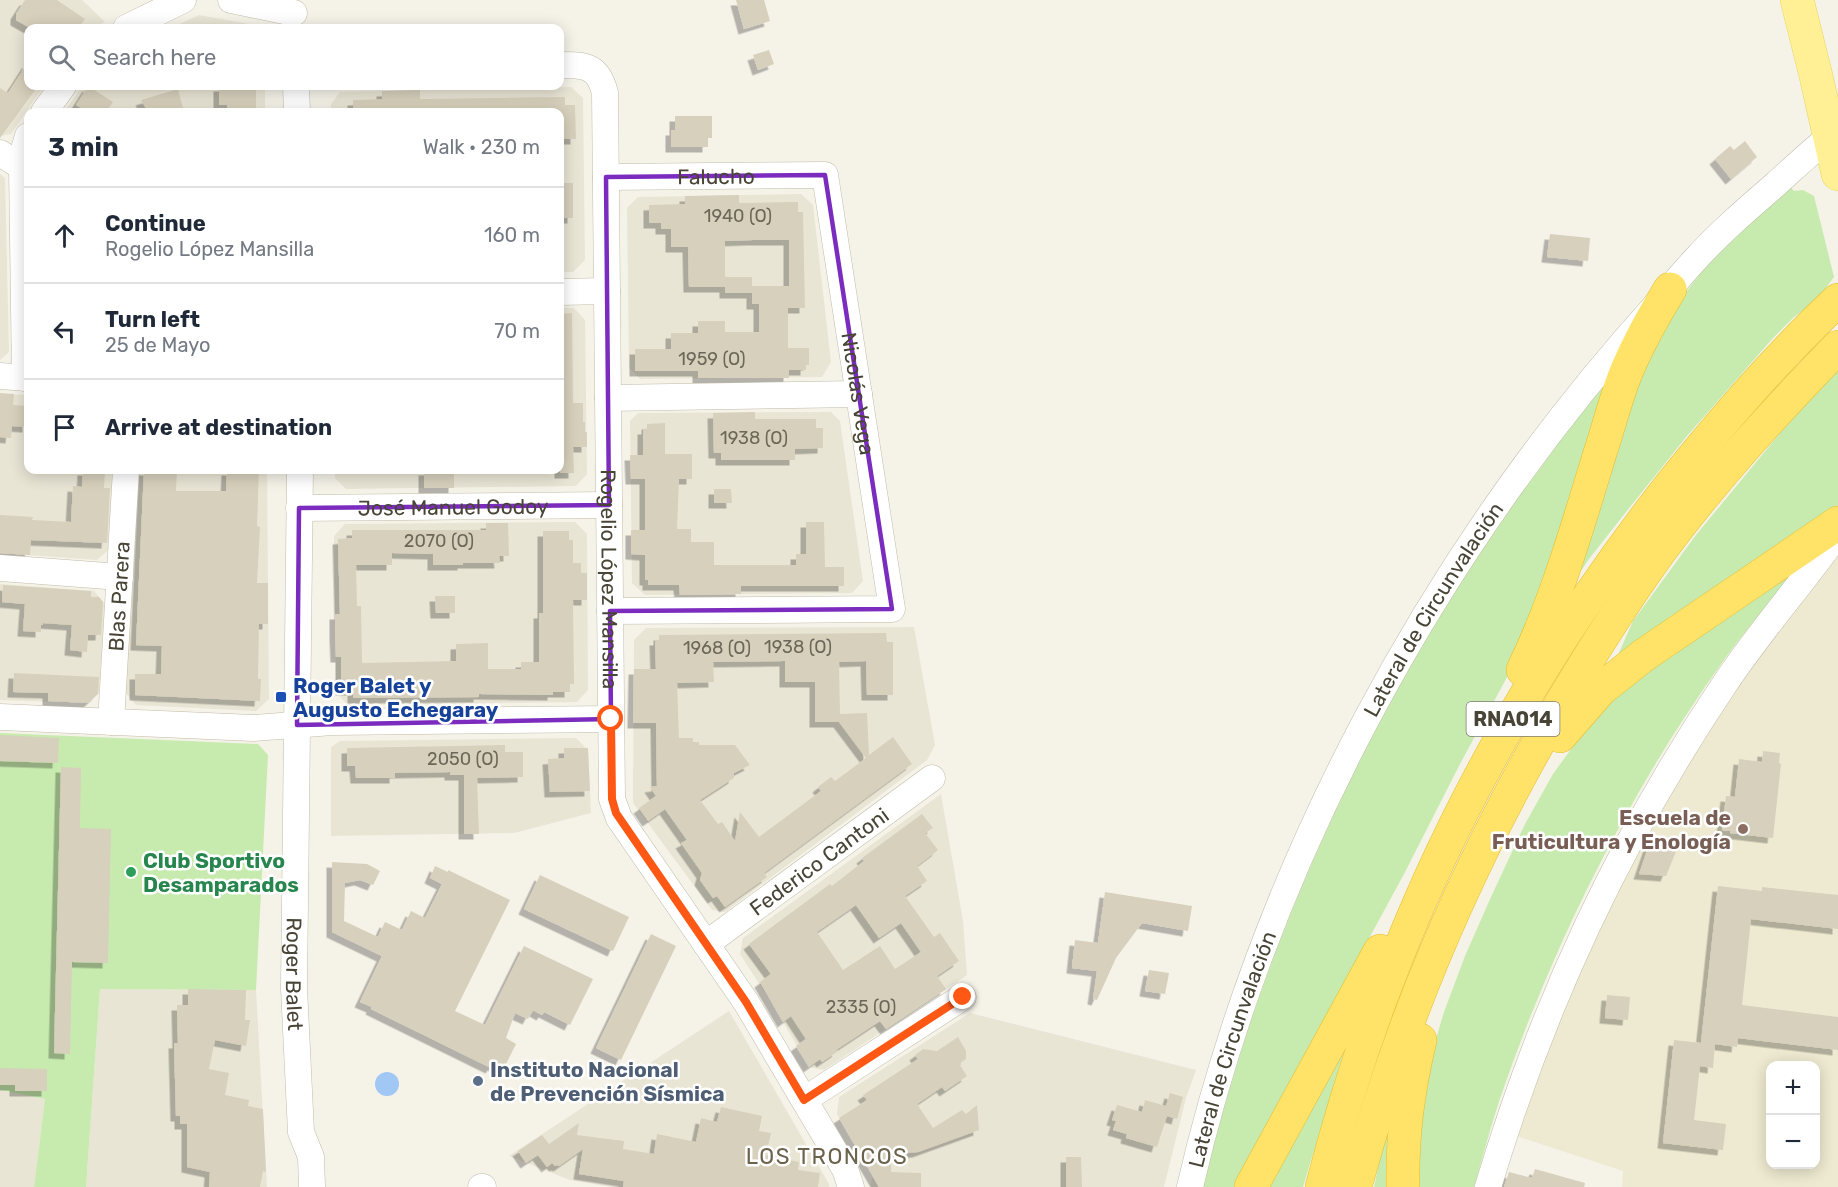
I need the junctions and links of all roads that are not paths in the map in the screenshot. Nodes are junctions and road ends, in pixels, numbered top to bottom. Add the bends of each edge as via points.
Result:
1 (183, 0) edge
2 (231, 0) edge
3 (1797, 0) edge
4 (294, 14) edge
5 (134, 24) edge
6 (566, 65) edge
7 (60, 90) edge
8 (296, 90) edge
9 (47, 108) edge
10 (297, 108) edge
11 (1834, 134) edge
12 (24, 150) edge
13 (0, 153) edge
14 (22, 167) junction
15 (1838, 174) edge
16 (825, 176) joint
17 (606, 177) junction
18 (1670, 289) junction
19 (607, 291) junction
20 (564, 292) edge
21 (1829, 309) edge
22 (1834, 352) edge
23 (18, 377) edge
24 (859, 394) junction
25 (608, 398) junction
26 (126, 474) edge
27 (300, 474) edge
28 (609, 505) junction
29 (299, 508) junction
30 (1838, 523) edge
31 (1838, 533) edge
32 (0, 568) edge
33 (120, 577) junction
34 (610, 611) junction
35 (0, 717) edge
36 (611, 719) junction
37 (111, 722) junction
38 (297, 724) junction
39 (932, 778) dead end
40 (1461, 813) junction
41 (1495, 821) junction
42 (1449, 917) junction
43 (706, 944) junction
44 (963, 997) dead end
45 (804, 1100) junction
46 (312, 1187) edge
47 (851, 1187) edge
48 (1190, 1187) edge
49 (1251, 1187) edge
50 (1322, 1187) edge
51 (1355, 1187) edge
52 (1403, 1187) edge
53 (1488, 1187) edge

1 - 5 street
2 - 4 street
3 - 11 main road
6 - 17 street, Rogelio López Mansilla via 593,69 602,80
7 - 9 street
8 - 10 street
11 - 15 main road
11 - 18 street, Lateral de Circunvalación via 1752,205
12 - 14 street
13 - 14 street
14 - 23 street
16 - 17 street, Falucho
16 - 24 street, Nicolás Vega
17 - 19 street, Rogelio López Mansilla
18 - 40 highway via 1627,370 1552,598
18 - 48 street, Lateral de Circunvalación via 1581,392 1498,502 1438,593 1362,728 1298,864 1249,986 1203,1132
19 - 20 street
19 - 25 street, Rogelio López Mansilla
21 - 40 highway, RNA014 via 1713,433 1613,563 1555,649
22 - 41 highway, RNA014 via 1721,474 1660,551 1598,642
24 - 25 street
24 - 34 street, Nicolás Vega via 892,609
25 - 28 street, Rogelio López Mansilla
26 - 33 street, Blas Parera
27 - 29 street, Roger Balet
28 - 29 street, José Manuel Godoy
28 - 34 street, Rogelio López Mansilla
29 - 38 street, Roger Balet
30 - 41 highway via 1644,655 1601,689 1548,750
31 - 53 street via 1727,680 1627,843 1545,1020
32 - 33 street
33 - 37 street, Blas Parera
34 - 36 street, Rogelio López Mansilla
35 - 37 street
36 - 38 street
36 - 43 street, Rogelio López Mansilla via 612,799 616,813
37 - 38 street via 253,728
38 - 46 street, Roger Balet via 294,988 301,1132 311,1157
39 - 43 street, Federico Cantoni
40 - 49 highway via 1381,949
40 - 50 highway, RNA014 via 1384,990
41 - 42 highway, RNA014
42 - 51 highway, RNA014 via 1398,1048
42 - 52 highway via 1408,1094
43 - 45 street, Rogelio López Mansilla via 746,1002
44 - 45 street
45 - 47 street, Rogelio López Mansilla via 845,1169

